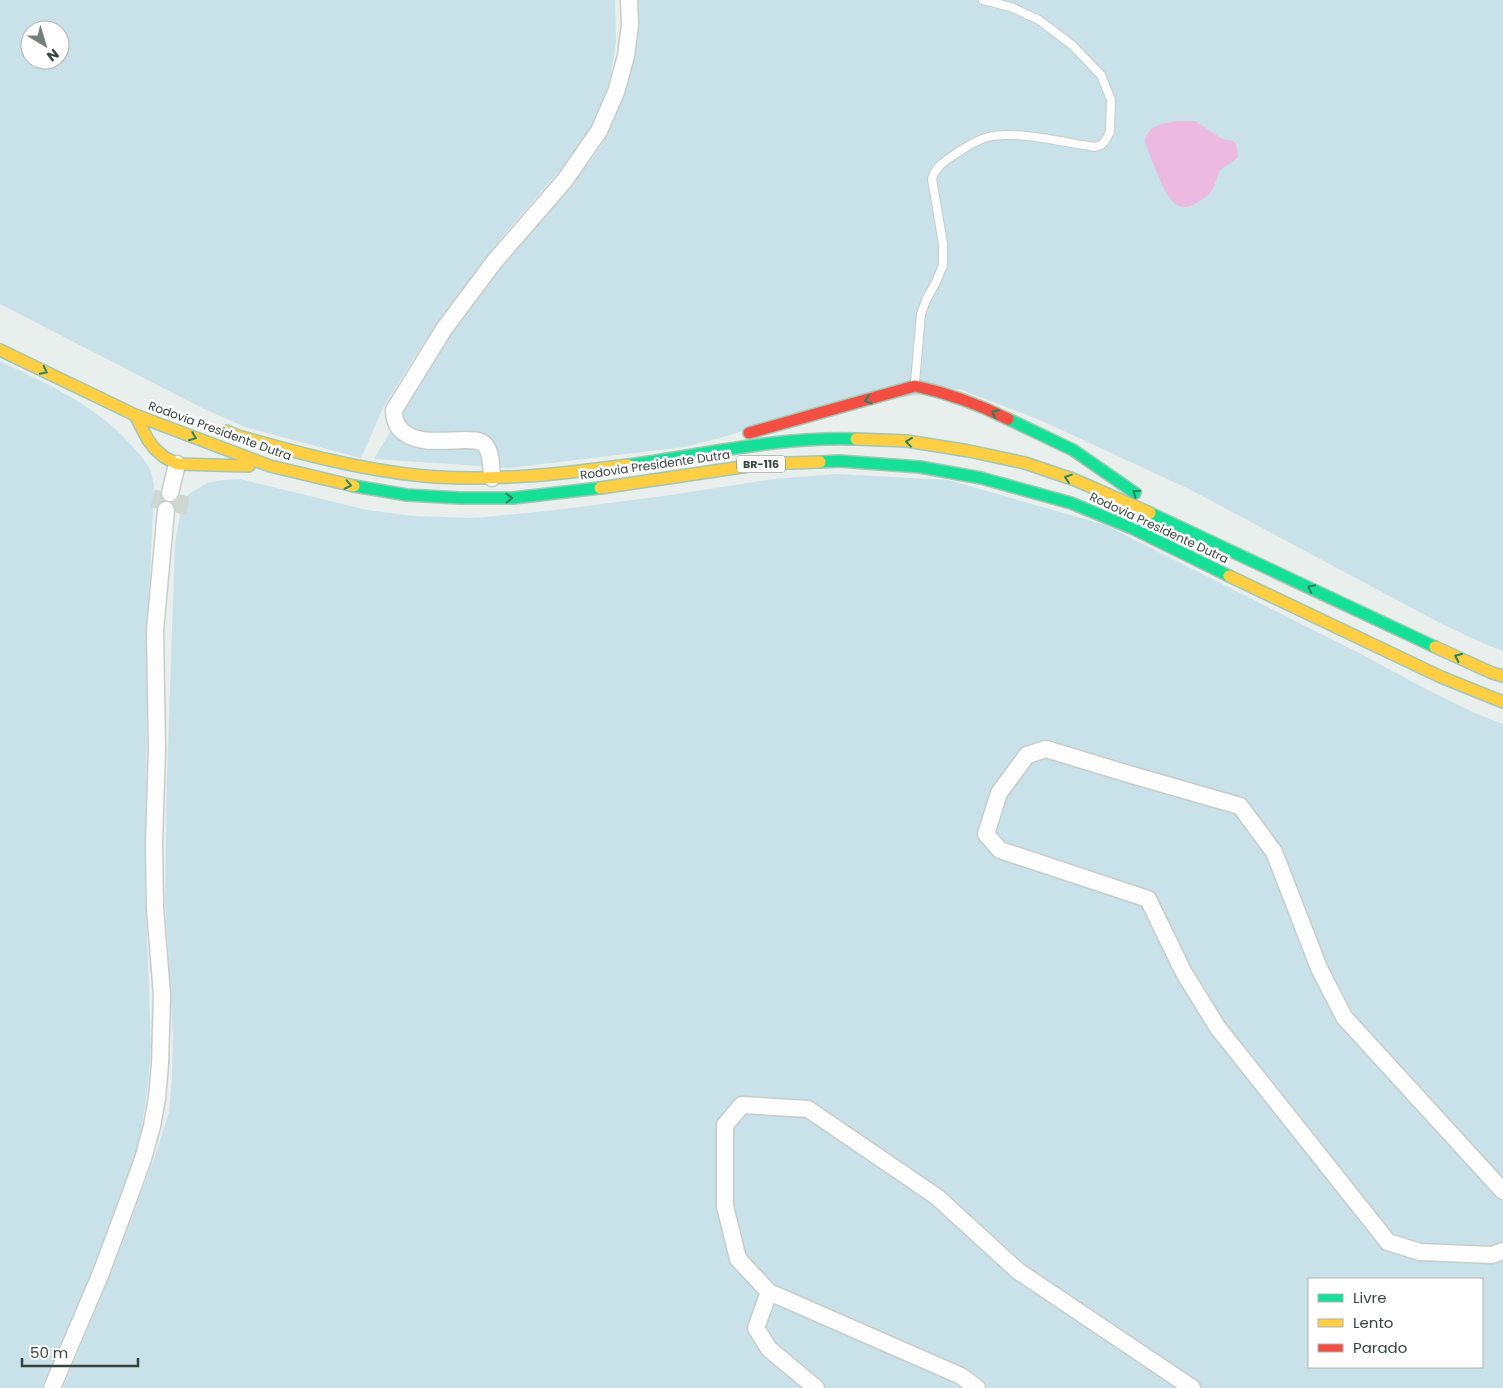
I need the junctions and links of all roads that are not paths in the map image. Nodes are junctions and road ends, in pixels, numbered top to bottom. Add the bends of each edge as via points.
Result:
1 (629, 0) edge
2 (983, 0) edge
3 (0, 350) edge
4 (915, 386) junction
5 (135, 415) junction
6 (212, 426) dead end
7 (675, 459) junction
8 (177, 464) junction
9 (270, 466) junction
10 (492, 478) junction
11 (170, 492) dead end
12 (166, 510) dead end
13 (1190, 531) junction
14 (1503, 676) edge
15 (1503, 702) edge
16 (1503, 1191) edge
17 (1503, 1250) edge
18 (769, 1292) junction
19 (52, 1388) edge
20 (816, 1388) edge
21 (978, 1388) edge
22 (1192, 1388) edge

1 - 10 street via 626,56 616,92 599,131 565,180 494,262 444,329 394,410 397,425 414,438 476,440 484,444
2 - 4 lane via 1011,7 1039,20 1072,45 1101,75 1111,100 1110,132 1106,141 1095,147 1018,135 988,137 958,151 939,165 932,179 943,244 943,265 921,314
3 -> 5 highway, Rodovia Presidente Dutra / BR-116
4 -> 7 highway via 752,432
13 -> 4 highway via 1073,450 986,408
5 - 8 highway via 155,449
5 -> 9 highway, Rodovia Presidente Dutra / BR-116
6 - 10 highway, Rodovia Presidente Dutra / BR-116 via 317,458 366,468 424,476
7 - 10 highway, Rodovia Presidente Dutra / BR-116 via 563,474
13 -> 7 highway, Rodovia Presidente Dutra / BR-116 via 1075,480 1025,463 907,441 834,438 754,445
8 - 9 highway
8 - 11 street
9 -> 15 highway, Rodovia Presidente Dutra / BR-116 via 397,494 460,498 513,498 762,464 839,461 920,467 981,478 1072,504 1134,529 1441,677
12 - 19 street via 155,631 155,908 162,995 157,1098 143,1159 130,1195
14 -> 13 highway, Rodovia Presidente Dutra / BR-116
16 - 17 street via 1344,1016 1319,968 1274,852 1240,806 1046,749 1027,755 999,794 986,834 1000,850 1148,899 1184,973 1218,1028 1388,1242 1420,1252 1492,1255
18 - 20 street via 756,1328 769,1349
18 - 21 street via 961,1376
18 - 22 street via 738,1259 725,1206 725,1125 742,1105 808,1109 938,1197 1018,1271

